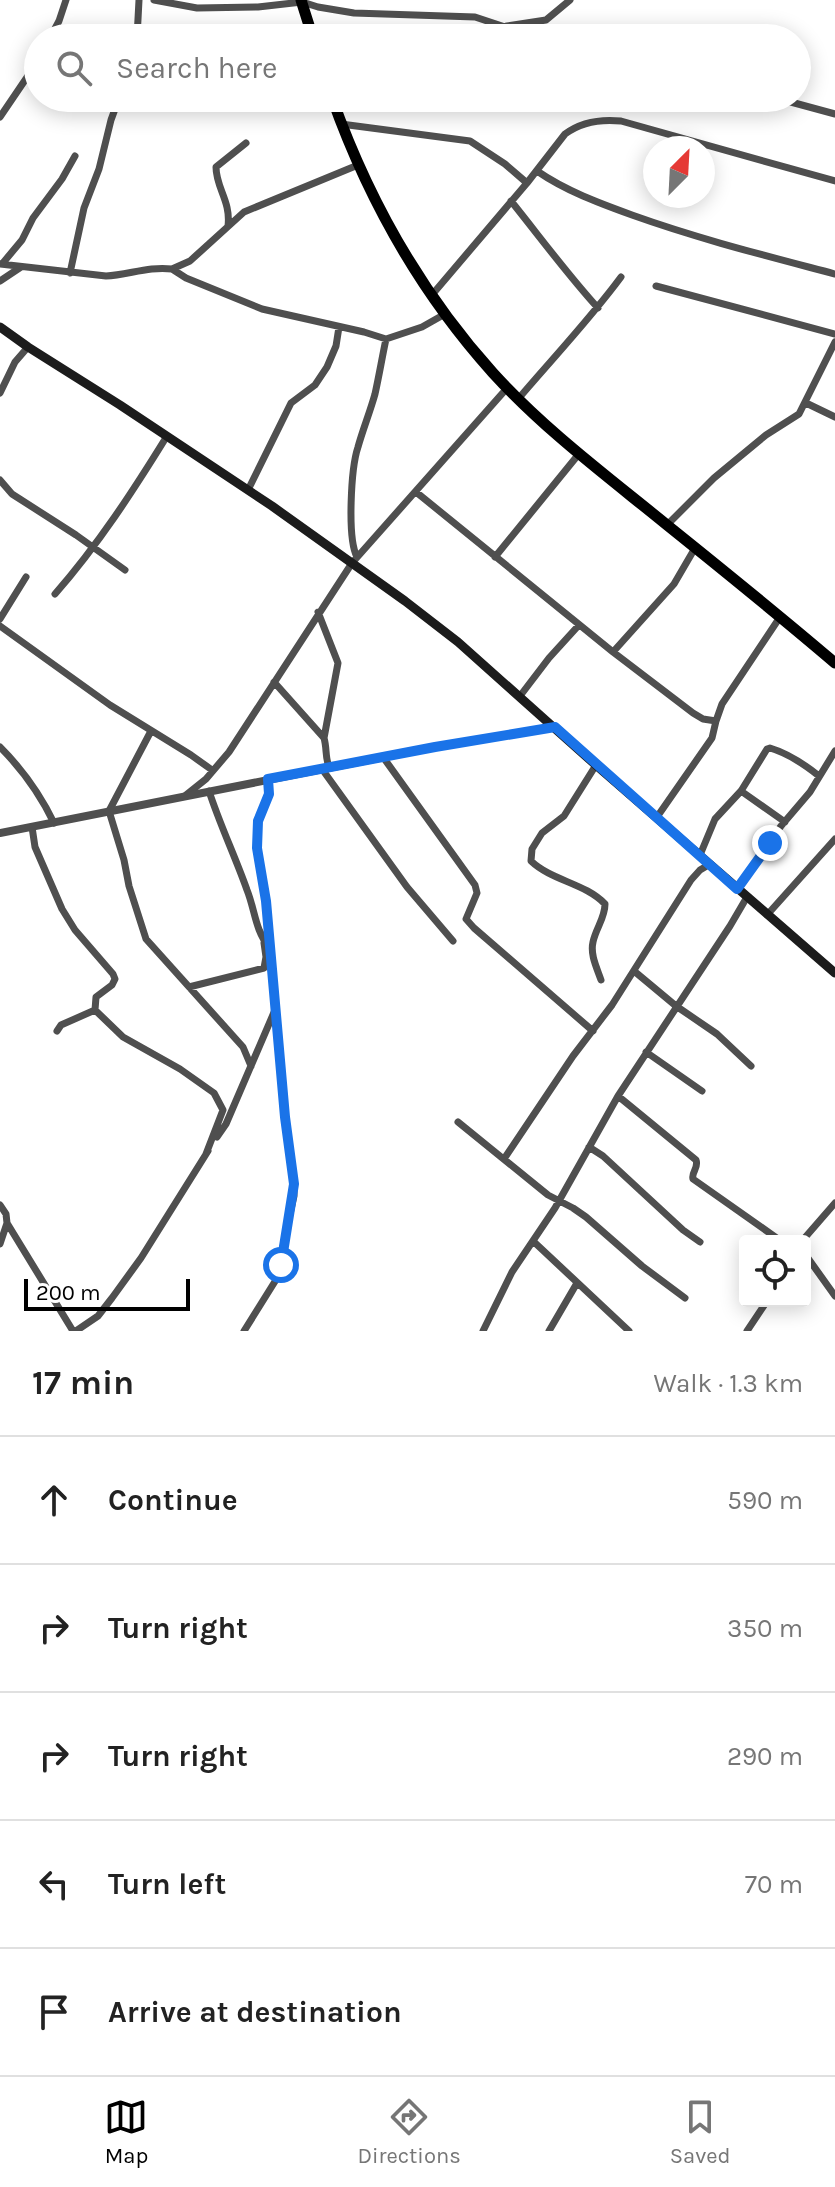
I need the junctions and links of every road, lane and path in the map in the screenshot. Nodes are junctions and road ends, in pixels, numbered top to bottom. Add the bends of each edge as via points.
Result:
1 (66, 0) edge
2 (139, 0) edge
3 (154, 0) edge
4 (570, 0) edge
5 (302, 1) edge
6 (57, 24) edge
7 (138, 24) edge
8 (309, 24) edge
9 (498, 24) edge
10 (519, 24) edge
11 (24, 82) edge
12 (811, 107) edge
13 (114, 112) edge
14 (337, 112) edge
15 (835, 114) edge
16 (0, 117) edge
17 (341, 124) junction
18 (246, 143) dead end
19 (75, 156) dead end
20 (358, 165) junction
21 (537, 171) junction
22 (835, 181) edge
23 (527, 183) junction
24 (511, 201) junction
25 (228, 226) junction
26 (1, 264) edge
27 (21, 267) junction
28 (172, 269) junction
29 (70, 273) junction
30 (835, 274) edge
31 (621, 277) dead end
32 (0, 281) edge
33 (656, 286) dead end
34 (431, 296) junction
35 (598, 308) junction
36 (445, 314) junction
37 (0, 327) edge
38 (339, 327) junction
39 (835, 334) edge
40 (386, 339) junction
41 (835, 342) edge
42 (28, 347) junction
43 (824, 364) junction
44 (835, 369) edge
45 (508, 387) junction
46 (0, 393) edge
47 (519, 398) junction
48 (806, 403) junction
49 (835, 417) edge
50 (167, 436) junction
51 (578, 455) junction
52 (0, 480) edge
53 (248, 490) junction
54 (416, 492) junction
55 (667, 525) junction
56 (94, 547) junction
57 (695, 548) junction
58 (495, 557) junction
59 (354, 560) junction
60 (125, 570) dead end
61 (26, 577) dead end
62 (55, 594) dead end
63 (318, 612) junction
64 (780, 617) junction
65 (0, 619) edge
66 (579, 625) junction
67 (0, 626) edge
68 (613, 652) junction
69 (835, 663) edge
70 (274, 682) junction
71 (520, 696) junction
72 (716, 721) junction
73 (555, 727) junction
74 (151, 731) junction
75 (324, 738) junction
76 (0, 747) edge
77 (835, 751) edge
78 (383, 757) junction
79 (596, 765) junction
80 (325, 768) junction
81 (212, 770) junction
82 (819, 776) junction
83 (268, 779) junction
84 (209, 791) junction
85 (741, 791) junction
86 (186, 795) junction
87 (109, 811) junction
88 (657, 817) junction
89 (785, 822) junction
90 (54, 823) junction
91 (32, 827) junction
92 (0, 833) edge
93 (835, 839) edge
94 (700, 855) junction
95 (710, 864) junction
96 (737, 889) junction
97 (747, 897) junction
98 (767, 915) junction
99 (264, 941) junction
100 (453, 941) dead end
101 (271, 949) junction
102 (634, 971) junction
103 (835, 973) edge
104 (601, 980) dead end
105 (189, 987) junction
106 (676, 1006) junction
107 (276, 1008) junction
108 (95, 1010) junction
109 (57, 1031) dead end
110 (593, 1031) junction
111 (646, 1052) junction
112 (251, 1066) junction
113 (751, 1066) dead end
114 (702, 1091) dead end
115 (618, 1096) junction
116 (458, 1122) dead end
117 (589, 1147) junction
118 (206, 1154) junction
119 (504, 1159) junction
120 (559, 1201) junction
121 (835, 1203) edge
122 (0, 1205) edge
123 (7, 1223) junction
124 (772, 1235) edge
125 (807, 1235) edge
126 (533, 1241) junction
127 (700, 1242) dead end
128 (0, 1244) edge
129 (811, 1261) edge
130 (577, 1283) junction
131 (834, 1290) edge
132 (685, 1298) dead end
133 (763, 1307) edge
134 (619, 1327) edge
135 (74, 1331) edge
136 (244, 1331) edge
137 (483, 1331) edge
138 (549, 1331) edge
139 (629, 1331) edge
140 (747, 1331) edge

1 - 6 street
2 - 7 street
3 - 5 street via 197,8
4 - 10 street via 546,20
5 - 8 highway
5 - 9 street via 354,13 475,17
11 - 16 street
12 - 15 street
13 - 29 street
14 - 17 highway
17 - 20 highway
17 - 23 street via 470,141
18 - 25 street via 216,170 229,208
19 - 26 street
20 - 25 street via 256,206
20 - 34 highway
21 - 22 street via 565,134 605,120
21 - 23 street
21 - 30 street via 578,194 651,222
23 - 24 street
24 - 34 street
24 - 35 street
25 - 28 street via 190,261
26 - 27 street
27 - 29 street
27 - 32 street
28 - 29 street via 106,276
28 - 38 street via 262,309
31 - 35 street
33 - 39 street
34 - 36 highway
35 - 47 street
36 - 40 street
36 - 45 highway
37 - 42 main road
38 - 40 street
38 - 53 street via 327,367 315,385 291,403
40 - 59 street via 357,449
41 - 43 street
42 - 46 street
42 - 50 main road
43 - 44 street
43 - 48 street
45 - 47 highway
45 - 54 street
47 - 51 highway
48 - 49 street
48 - 55 street
50 - 53 main road
50 - 56 street
51 - 55 highway
51 - 58 street
52 - 56 street via 12,494
53 - 59 main road
54 - 58 street
54 - 59 street
55 - 57 highway
56 - 60 street
56 - 62 street
57 - 64 highway
57 - 68 street via 681,576
58 - 66 street
59 - 63 street
59 - 71 main road
61 - 65 street
63 - 70 street
63 - 75 street via 338,663
64 - 69 highway
64 - 72 street
66 - 68 street
66 - 71 street
67 - 74 street
68 - 72 street via 693,713
70 - 75 street
70 - 81 street
71 - 73 main road
72 - 88 street via 712,738
73 - 78 street
73 - 79 main road
74 - 81 street
74 - 87 street
75 - 80 street
76 - 90 street via 32,785
77 - 82 street
78 - 80 street
78 - 110 street via 475,885 466,919
79 - 88 main road
79 - 104 street via 564,816 542,833 531,861 605,904 592,943
80 - 83 street
80 - 100 street via 377,848
81 - 86 street
82 - 85 street via 770,748
82 - 89 street
83 - 84 street
83 - 101 street via 257,834
84 - 86 street
84 - 99 street
85 - 89 street
85 - 94 street via 715,819
86 - 87 street
87 - 90 street
87 - 105 street via 146,939
88 - 94 main road
89 - 96 street
90 - 91 street
91 - 92 street
91 - 108 street via 35,847 62,909 115,979 96,997
93 - 98 street
94 - 95 main road
95 - 96 main road
95 - 102 street via 691,880
96 - 97 main road
97 - 98 main road
97 - 106 street
98 - 103 main road
99 - 101 street
99 - 105 street via 264,968
101 - 107 street
102 - 106 street
102 - 110 street
105 - 112 street via 243,1047
106 - 111 street
106 - 113 street
107 - 112 street
107 - 136 street via 294,1196 279,1275
108 - 109 street
108 - 118 street via 123,1037 214,1093 223,1110
110 - 119 street
111 - 114 street
111 - 115 street
112 - 118 street via 226,1124
115 - 117 street
115 - 124 street via 696,1160 693,1179
116 - 119 street
117 - 120 street
117 - 127 street
118 - 135 street via 112,1298 98,1316
119 - 120 street
120 - 126 street
120 - 132 street
121 - 125 street
122 - 123 street
123 - 128 street
123 - 135 street
126 - 130 street
126 - 137 street
129 - 131 street
130 - 134 street
130 - 138 street
133 - 140 street
134 - 139 street

